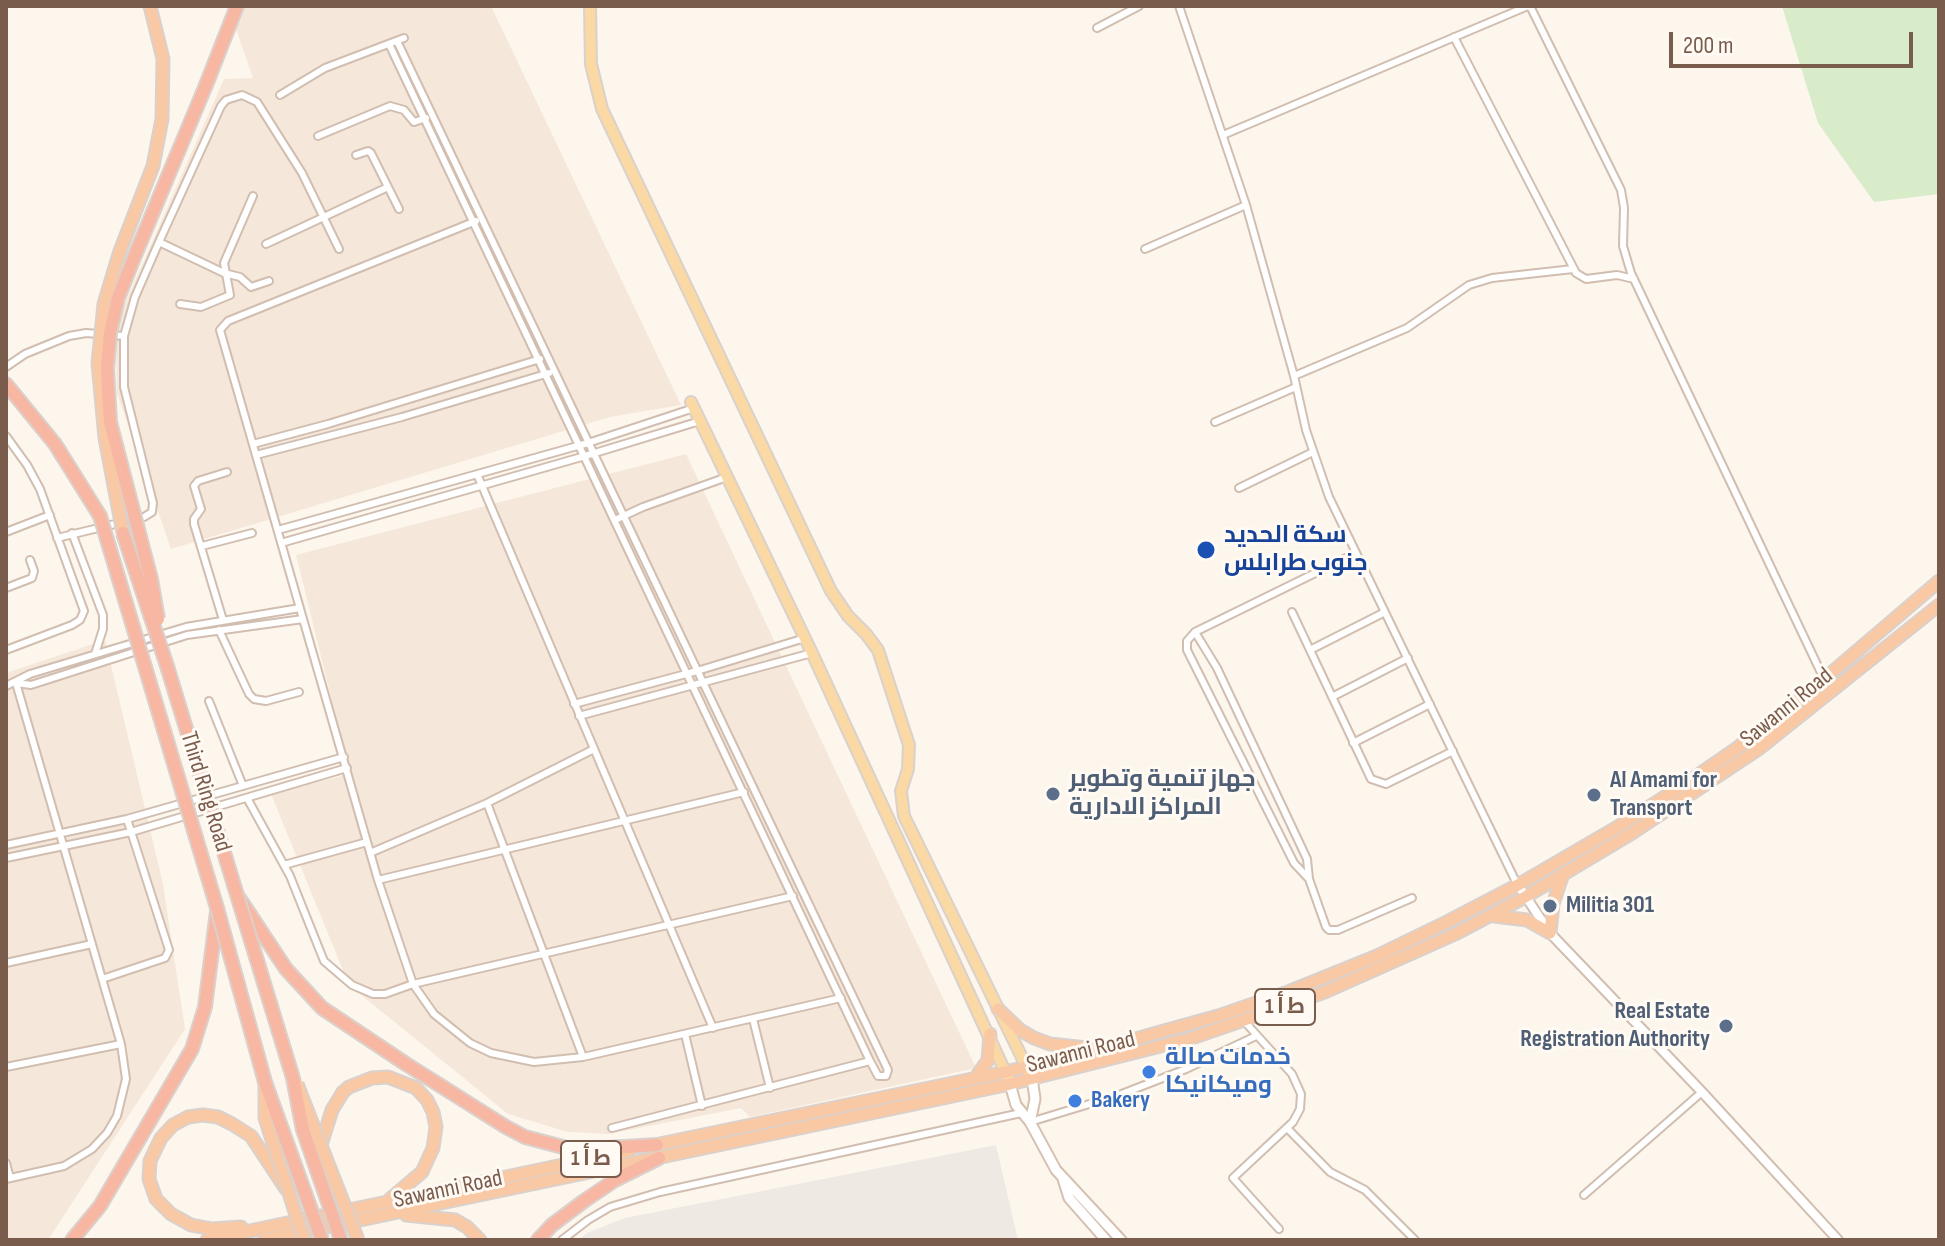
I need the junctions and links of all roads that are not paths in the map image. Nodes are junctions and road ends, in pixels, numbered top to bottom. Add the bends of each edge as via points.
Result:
1 (150, 6) edge
2 (237, 6) edge
3 (590, 6) edge
4 (1139, 6) edge
5 (1179, 6) edge
6 (1529, 6) edge
7 (1097, 28) dead end
8 (1454, 37) junction
9 (389, 44) junction
10 (280, 95) dead end
11 (433, 115) junction
12 (424, 119) junction
13 (1223, 135) junction
14 (318, 136) dead end
15 (356, 155) dead end
16 (388, 187) junction
17 (253, 196) dead end
18 (1246, 205) junction
19 (399, 209) dead end
20 (325, 217) junction
21 (484, 218) junction
22 (474, 222) junction
23 (159, 242) junction
24 (266, 244) dead end
25 (339, 249) dead end
26 (1145, 249) dead end
27 (1573, 269) junction
28 (224, 273) junction
29 (1634, 279) junction
30 (269, 281) dead end
31 (180, 304) dead end
32 (124, 336) junction
33 (543, 358) junction
34 (6, 367) edge
35 (550, 372) junction
36 (1294, 376) junction
37 (6, 384) edge
38 (1296, 387) junction
39 (693, 405) joint
40 (700, 421) junction
41 (1215, 422) dead end
42 (6, 436) edge
43 (588, 443) junction
44 (253, 444) junction
45 (580, 446) junction
46 (1313, 452) junction
47 (594, 454) junction
48 (256, 455) junction
49 (585, 456) junction
50 (227, 472) dead end
51 (477, 474) junction
52 (727, 477) junction
53 (482, 486) junction
54 (1239, 488) dead end
55 (50, 515) junction
56 (623, 516) junction
57 (615, 520) junction
58 (278, 530) junction
59 (6, 532) edge
60 (72, 533) junction
61 (123, 533) joint
62 (252, 533) dead end
63 (57, 538) junction
64 (281, 543) junction
65 (202, 546) junction
66 (1356, 553) junction
67 (30, 560) dead end
68 (1939, 581) edge
69 (6, 588) edge
70 (1939, 605) edge
71 (300, 608) junction
72 (1292, 612) dead end
73 (1385, 612) junction
74 (303, 619) junction
75 (223, 620) junction
76 (219, 630) junction
77 (1195, 632) junction
78 (805, 638) junction
79 (6, 650) edge
80 (1310, 650) junction
81 (812, 653) junction
82 (95, 654) junction
83 (1408, 658) junction
84 (98, 664) junction
85 (167, 666) junction
86 (697, 671) junction
87 (688, 673) junction
88 (1824, 679) junction
89 (16, 683) junction
90 (703, 683) junction
91 (6, 686) edge
92 (694, 686) junction
93 (299, 692) dead end
94 (1332, 697) junction
95 (209, 701) dead end
96 (574, 704) junction
97 (1430, 704) junction
98 (579, 716) junction
99 (1353, 743) junction
100 (594, 749) junction
101 (1453, 751) junction
102 (344, 757) junction
103 (347, 768) junction
104 (243, 786) junction
105 (752, 790) junction
106 (743, 792) junction
107 (247, 798) junction
108 (487, 803) junction
109 (127, 819) junction
110 (624, 821) junction
111 (131, 832) junction
112 (60, 834) junction
113 (367, 842) junction
114 (6, 845) edge
115 (65, 847) junction
116 (506, 849) junction
117 (370, 853) junction
118 (6, 858) edge
119 (284, 865) junction
120 (1562, 877) junction
121 (1309, 879) junction
122 (378, 880) junction
123 (937, 884) junction
124 (1518, 885) junction
125 (234, 890) junction
126 (920, 890) junction
127 (802, 894) junction
128 (792, 896) junction
129 (1525, 897) junction
130 (1412, 898) dead end
131 (217, 908) junction
132 (1486, 918) junction
133 (669, 925) junction
134 (1550, 933) junction
135 (92, 944) junction
136 (546, 953) junction
137 (6, 963) edge
138 (102, 979) junction
139 (413, 984) junction
140 (841, 998) junction
141 (1265, 1000) junction
142 (998, 1009) junction
143 (1269, 1013) junction
144 (753, 1019) junction
145 (1245, 1022) junction
146 (713, 1028) junction
147 (685, 1034) junction
148 (990, 1034) junction
149 (1256, 1036) junction
150 (121, 1044) junction
151 (1103, 1048) junction
152 (583, 1057) junction
153 (870, 1061) junction
154 (6, 1067) edge
155 (1029, 1073) junction
156 (293, 1078) junction
157 (975, 1078) junction
158 (1008, 1078) junction
159 (265, 1082) junction
160 (770, 1088) junction
161 (1702, 1092) junction
162 (702, 1106) junction
163 (1021, 1113) junction
164 (1030, 1122) junction
165 (612, 1128) dead end
166 (1287, 1128) junction
167 (321, 1145) junction
168 (658, 1152) junction
169 (6, 1163) edge
170 (8, 1179) edge
171 (1063, 1179) junction
172 (286, 1189) junction
173 (1584, 1195) dead end
174 (387, 1208) junction
175 (290, 1223) junction
176 (1279, 1229) dead end
177 (72, 1240) edge
178 (207, 1240) edge
179 (264, 1240) edge
180 (304, 1240) edge
181 (322, 1240) edge
182 (341, 1240) edge
183 (358, 1240) edge
184 (480, 1240) edge
185 (538, 1240) edge
186 (562, 1240) edge
187 (1106, 1240) edge
188 (1121, 1240) edge
189 (1415, 1240) edge
190 (1838, 1240) edge

1 - 61 highway, bridge via 163,59 162,119 153,166 106,296 98,363
2 - 85 highway, bridge via 118,298 110,333 110,422 151,579
3 - 123 main road via 591,64 611,131 831,591 881,656 909,745 902,810
4 - 7 street
5 - 13 street
6 - 8 street
6 - 29 street via 1621,190 1623,246
8 - 13 street
8 - 27 street
9 - 10 street via 325,68
9 - 11 street via 401,40
9 - 12 street
11 - 12 street
11 - 21 street
12 - 14 street via 414,122 400,107 390,106
12 - 22 street
13 - 18 street
15 - 16 street via 371,153
16 - 19 street
16 - 20 street
17 - 28 street
18 - 26 street
18 - 36 street
20 - 23 street via 257,102 234,96 221,106
20 - 24 street
20 - 25 street
21 - 22 street
21 - 33 street
22 - 33 street
22 - 44 street via 224,323 220,334
23 - 28 street
23 - 32 street
27 - 29 street via 1586,279
27 - 36 street via 1469,285 1391,336
28 - 30 street via 251,287
28 - 31 street via 230,295 201,307
29 - 88 street
32 - 34 street via 69,336
32 - 60 street via 124,387 154,508 144,517
33 - 35 street
33 - 44 street
35 - 43 street
35 - 45 street
35 - 48 street
36 - 38 street
37 - 131 highway, Third Ring Road, bridge via 55,444 100,516
38 - 41 street
38 - 46 street
39 - 40 main road
39 - 43 street
40 - 47 street
40 - 52 main road
42 - 55 street via 27,465
43 - 45 street
43 - 47 street
44 - 48 street
45 - 49 street
45 - 51 street
46 - 54 street
46 - 66 street
47 - 49 street
47 - 56 street
48 - 58 street
49 - 53 street
49 - 57 street
50 - 65 street via 195,484 201,509 194,521
51 - 53 street
51 - 58 street
52 - 56 street
52 - 78 main road
53 - 64 street
53 - 96 street
55 - 59 street
55 - 63 street
56 - 57 street
56 - 86 street
57 - 87 street
58 - 64 street
60 - 63 street
60 - 82 street via 103,615
61 - 85 highway, Third Ring Road, bridge
62 - 65 street
63 - 79 street via 84,606 83,616
64 - 71 street
65 - 75 street
66 - 73 street
66 - 77 street
67 - 69 street via 32,578
68 - 88 highway, Sawanni Road / ط أ 1
70 - 120 highway, Sawanni Road / ط أ 1 via 1760,748
71 - 74 street
71 - 75 street
72 - 80 street
73 - 80 street
73 - 83 street
74 - 76 street
74 - 102 street
75 - 82 street
76 - 84 street
76 - 93 street via 254,699
77 - 121 street via 1307,859
77 - 121 street via 1187,650 1294,863
78 - 81 main road
78 - 86 street
80 - 94 street
81 - 90 street
81 - 126 main road
82 - 84 street
82 - 89 street via 26,675
83 - 94 street
83 - 97 street
84 - 89 street via 31,685
85 - 125 highway, Third Ring Road, bridge
86 - 87 street
86 - 90 street
87 - 92 street
87 - 96 street
88 - 124 highway, Sawanni Road / ط أ 1 via 1685,784
89 - 91 street
89 - 112 street
90 - 92 street
90 - 105 street
92 - 98 street
92 - 106 street
94 - 99 street
95 - 104 street
96 - 98 street
97 - 99 street
97 - 101 street
98 - 100 street
99 - 101 street via 1368,775 1381,784
100 - 108 street
100 - 110 street
101 - 124 street
102 - 103 street
102 - 104 street
103 - 107 street
103 - 113 street
104 - 109 street
105 - 106 street
105 - 127 street
106 - 110 street
106 - 128 street
107 - 111 street
107 - 119 street
108 - 116 street
108 - 117 street
109 - 111 street
109 - 112 street
110 - 116 street
110 - 133 street
111 - 115 street
111 - 138 street via 169,950 165,958
112 - 114 street
112 - 115 street
113 - 117 street
113 - 119 street
115 - 118 street
115 - 135 street
116 - 122 street
116 - 136 street
117 - 122 street
119 - 139 street via 319,951 336,974 373,994
120 - 129 highway, Sawanni Road / ط أ 1
120 - 134 highway
121 - 130 street via 1326,927 1334,931
122 - 139 street
123 - 126 main road
123 - 142 main road
124 - 129 street
124 - 141 highway, Sawanni Road / ط أ 1 via 1411,941
125 - 156 highway, Third Ring Road, bridge
125 - 168 highway, bridge via 292,977 322,1008 506,1127 574,1150
126 - 148 main road
127 - 128 street
127 - 153 street via 887,1074 878,1076
128 - 133 street
128 - 140 street
129 - 132 highway, Sawanni Road / ط أ 1
129 - 134 street
131 - 159 highway, Third Ring Road, bridge
131 - 177 highway via 205,1007 192,1049 100,1206
132 - 134 highway via 1527,920
132 - 143 highway, Sawanni Road / ط أ 1 via 1382,968
133 - 136 street
133 - 146 street
134 - 161 street
135 - 137 street
135 - 138 street
136 - 139 street
136 - 152 street
138 - 150 street
139 - 152 street via 450,1030 491,1053 534,1062
140 - 144 street
140 - 153 street
141 - 143 highway
141 - 151 highway, Sawanni Road / ط أ 1
142 - 151 highway via 1034,1038 1066,1047
142 - 155 main road
143 - 145 highway, Sawanni Road / ط أ 1
144 - 146 street
144 - 160 street
145 - 149 street
145 - 155 highway, Sawanni Road / ط أ 1 via 1147,1051
146 - 147 street
147 - 152 street
147 - 162 street
148 - 157 highway via 988,1060
148 - 158 main road
149 - 164 street via 1119,1095
149 - 166 street via 1300,1087 1300,1109
150 - 154 street
150 - 170 street via 123,1098 100,1141 64,1166
151 - 155 highway, Sawanni Road / ط أ 1
153 - 160 street
155 - 158 highway, Sawanni Road / ط أ 1
155 - 164 main road via 1035,1106
156 - 167 highway, Third Ring Road, bridge
156 - 182 highway, Third Ring Road, bridge via 303,1130
157 - 158 highway, Sawanni Road / ط أ 1
157 - 168 highway, Sawanni Road / ط أ 1
158 - 163 main road
158 - 168 highway, Sawanni Road / ط أ 1
159 - 172 highway, Third Ring Road, bridge via 265,1118
159 - 181 highway, Third Ring Road, bridge
160 - 162 street
161 - 173 street
161 - 190 street
162 - 165 street
163 - 164 main road
163 - 186 street via 660,1192 610,1207
164 - 171 main road
166 - 176 street via 1233,1178
166 - 189 street via 1330,1172 1365,1190
167 - 174 highway via 332,1110 349,1087 388,1077 416,1088 433,1112 433,1148 422,1172
167 - 183 highway, Third Ring Road, bridge
168 - 174 highway, Sawanni Road / ط أ 1
168 - 185 highway via 584,1201
169 - 170 street
171 - 187 main road via 1066,1194
171 - 188 main road
172 - 175 highway via 251,1136 211,1116 188,1117 173,1125 150,1161 156,1199 191,1225 212,1229
172 - 180 highway, Third Ring Road, bridge
174 - 175 highway, Sawanni Road / ط أ 1
174 - 179 highway, Sawanni Road / ط أ 1
174 - 184 highway via 455,1220
175 - 178 highway, Sawanni Road / ط أ 1

